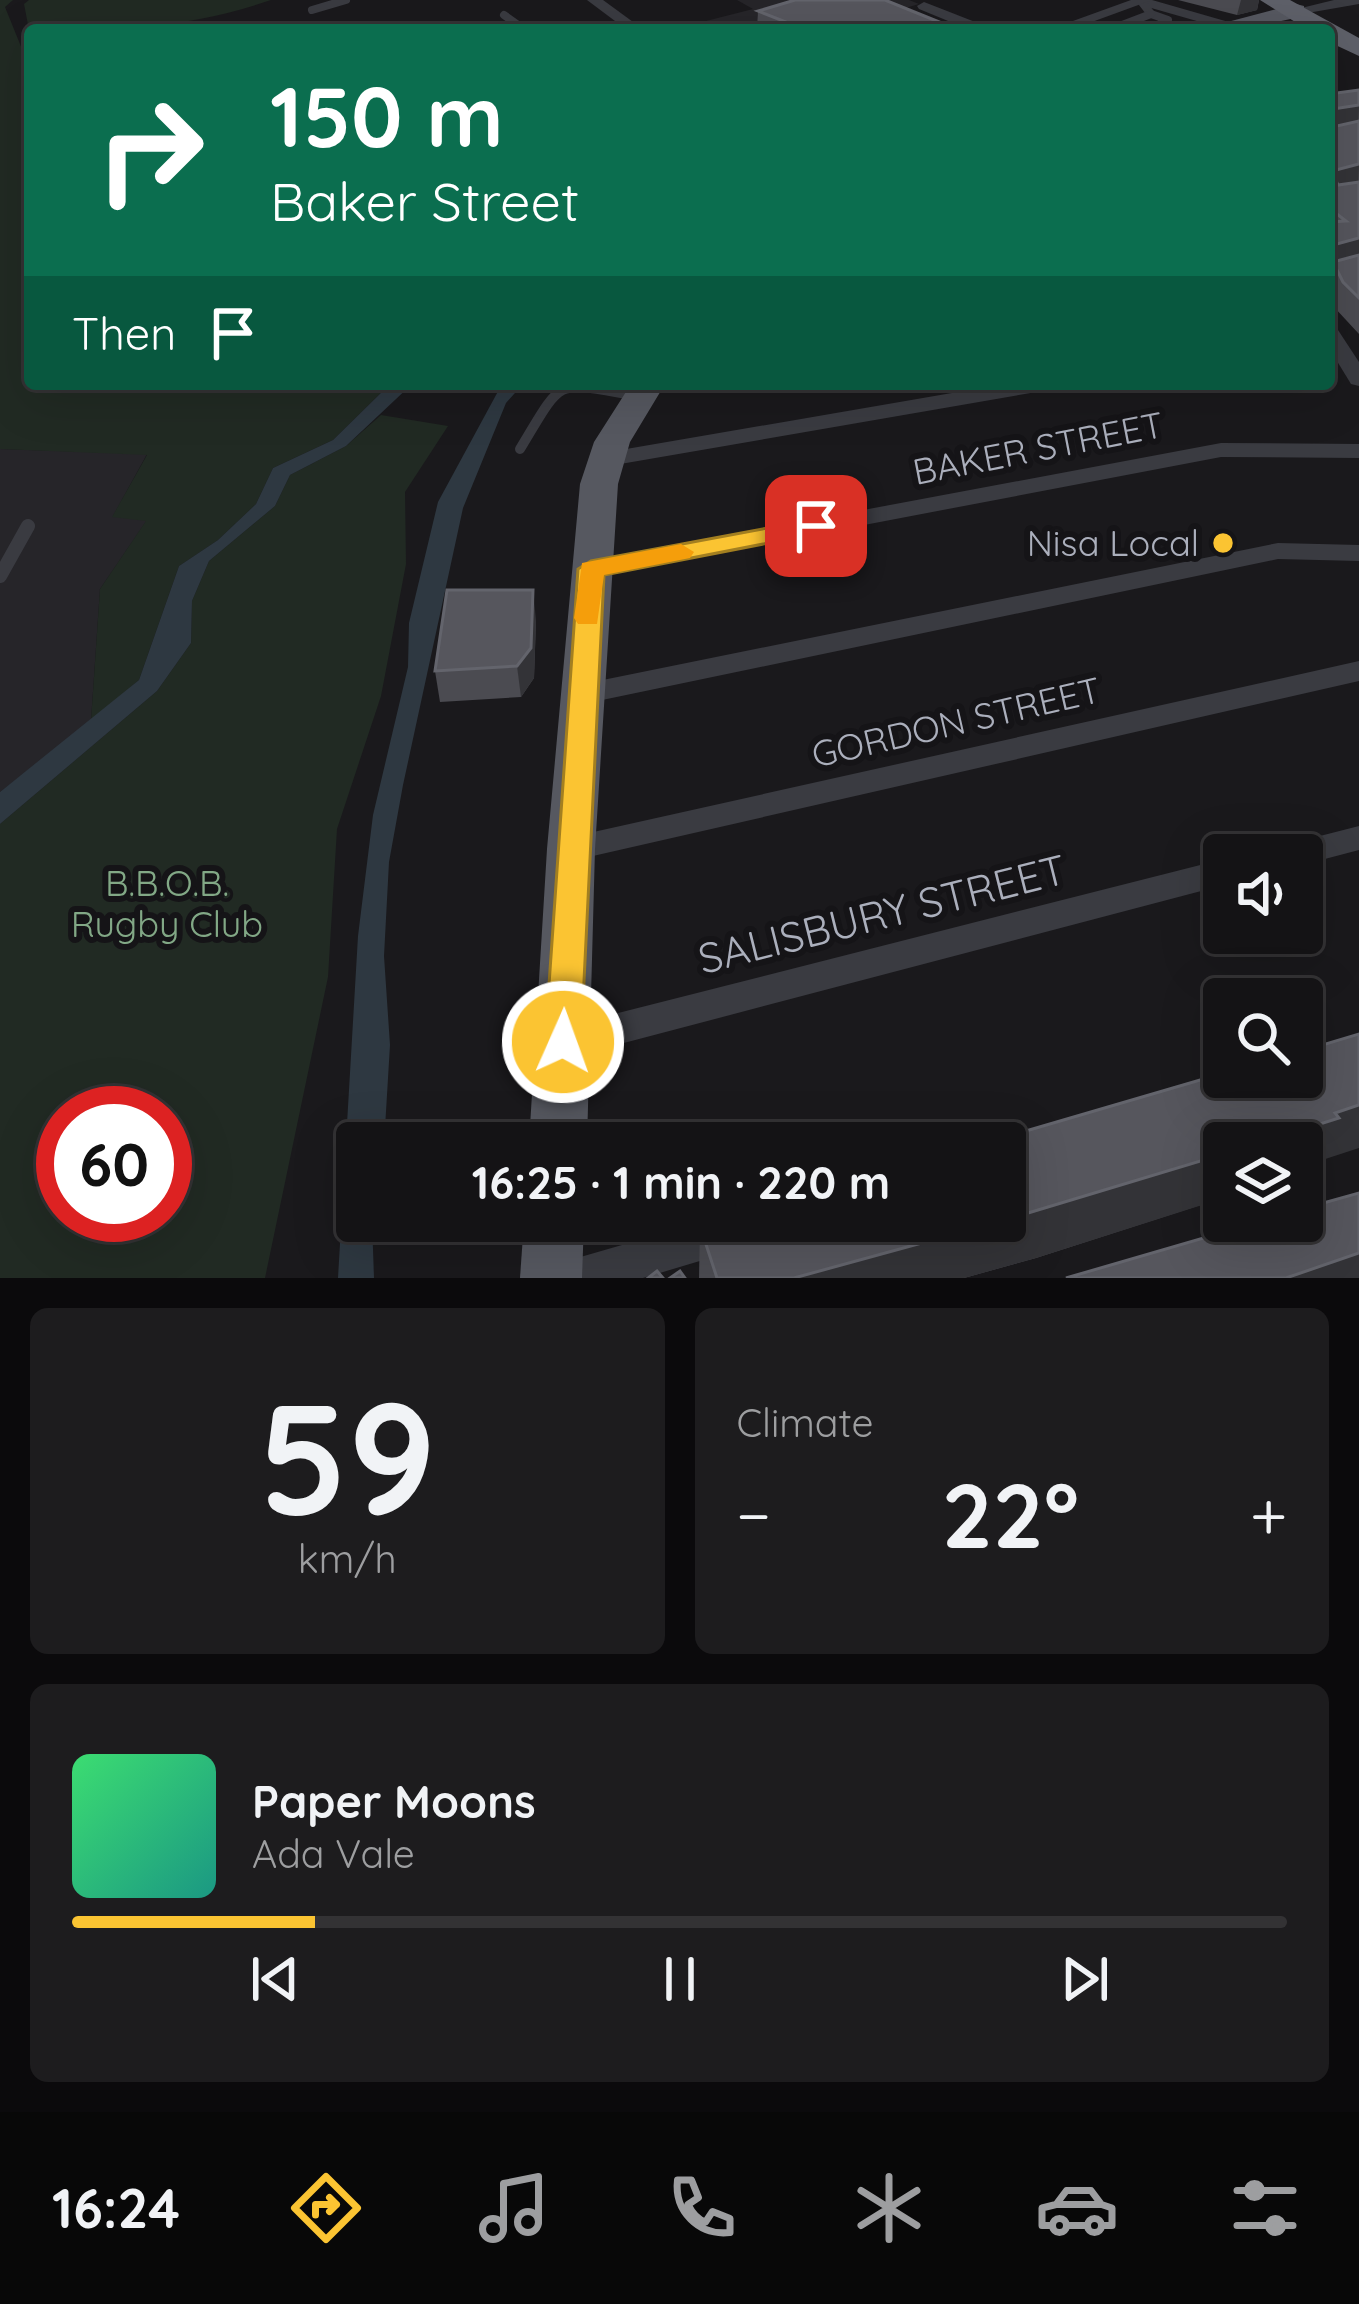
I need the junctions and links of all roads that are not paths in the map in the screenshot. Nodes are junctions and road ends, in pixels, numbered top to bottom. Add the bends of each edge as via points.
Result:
1 (346, 0) edge
2 (594, 0) edge
3 (945, 0) edge
4 (1358, 0) edge
5 (1146, 5) edge
6 (312, 10) dead end
7 (1290, 14) edge
8 (504, 15) dead end
9 (517, 24) edge
10 (628, 24) edge
11 (968, 24) edge
12 (1077, 24) edge
13 (1118, 24) edge
14 (1160, 24) edge
15 (1205, 24) edge
16 (1238, 24) edge
17 (556, 390) edge
18 (644, 390) edge
19 (1007, 390) edge
20 (520, 449) dead end
21 (1359, 451) edge
22 (603, 460) junction
23 (28, 526) dead end
24 (1359, 553) edge
25 (591, 569) junction
26 (0, 576) edge
27 (1359, 671) edge
28 (583, 694) junction
29 (1359, 838) edge
30 (1323, 847) edge
31 (571, 849) junction
32 (1203, 877) edge
33 (563, 1042) junction
34 (559, 1122) edge
35 (553, 1242) edge
36 (699, 1242) edge
37 (551, 1278) edge
38 (577, 1278) edge

1 - 6 lane
2 - 10 street
3 - 11 street via 924,6
4 - 7 street
5 - 12 street
5 - 13 lane
5 - 14 lane via 1168,20
5 - 15 lane
7 - 16 main road
8 - 9 lane
17 - 20 lane
18 - 22 main road
19 - 22 street
21 - 25 street, BAKER STREET via 1221,450
22 - 25 main road
23 - 26 lane
24 - 28 street via 1278,551
25 - 28 main road
27 - 31 street, GORDON STREET
28 - 31 main road
29 - 30 street
31 - 33 main road
32 - 33 street, SALISBURY STREET
33 - 34 main road
35 - 37 main road
36 - 38 street

